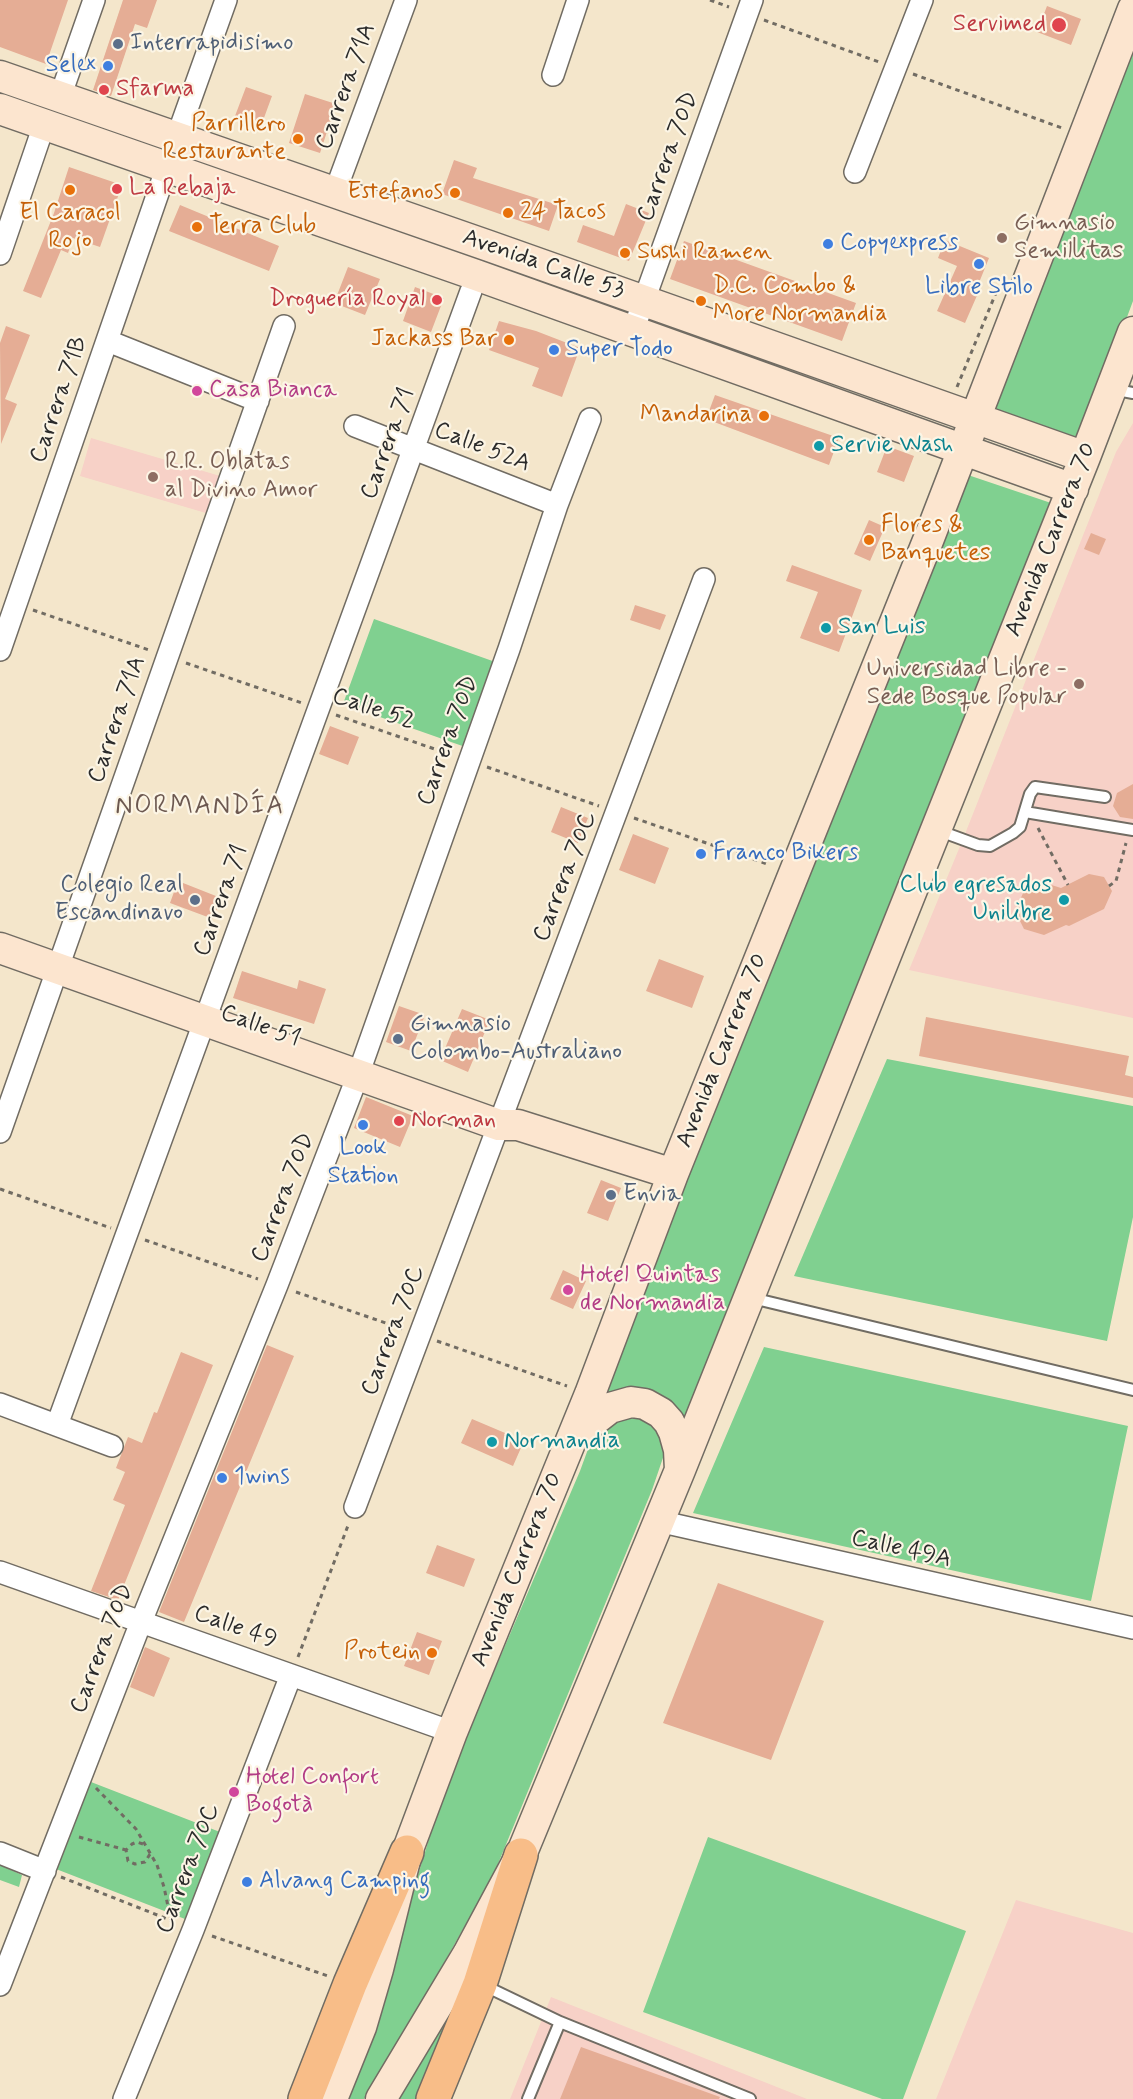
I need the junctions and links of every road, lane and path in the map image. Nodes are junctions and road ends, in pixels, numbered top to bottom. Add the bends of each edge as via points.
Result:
1 (94, 0) edge
2 (226, 0) edge
3 (406, 0) edge
4 (579, 0) edge
5 (752, 0) edge
6 (922, 0) edge
7 (1131, 15) edge
8 (553, 75) dead end
9 (0, 76) edge
10 (60, 97) junction
11 (0, 109) edge
12 (44, 124) junction
13 (177, 137) junction
14 (167, 167) junction
15 (855, 172) dead end
16 (335, 192) junction
17 (0, 254) edge
18 (471, 291) dead end
19 (645, 301) junction
20 (284, 326) dead end
21 (633, 332) junction
22 (1133, 332) edge
23 (108, 341) junction
24 (1122, 391) edge
25 (258, 401) junction
26 (975, 418) junction
27 (590, 419) dead end
28 (355, 426) dead end
29 (414, 449) junction
30 (963, 450) junction
31 (1085, 457) junction
32 (1073, 489) junction
33 (557, 505) junction
34 (704, 579) dead end
35 (17, 604) junction
36 (0, 650) edge
37 (167, 656) junction
38 (319, 709) junction
39 (469, 761) junction
40 (1105, 796) dead end
41 (618, 812) junction
42 (1028, 813) junction
43 (936, 830) junction
44 (1131, 830) edge
45 (770, 865) dead end
46 (1068, 885) dead end
47 (1109, 886) dead end
48 (0, 934) edge
49 (0, 948) edge
50 (60, 962) junction
51 (207, 1015) junction
52 (360, 1069) junction
53 (507, 1121) junction
54 (0, 1132) edge
55 (673, 1174) junction
56 (749, 1297) junction
57 (1133, 1390) edge
58 (0, 1404) edge
59 (57, 1425) junction
60 (571, 1440) junction
61 (112, 1446) dead end
62 (680, 1470) junction
63 (355, 1507) joint
64 (658, 1521) junction
65 (0, 1572) edge
66 (141, 1622) junction
67 (1133, 1628) edge
68 (291, 1675) junction
69 (452, 1732) junction
70 (82, 1776) junction
71 (60, 1832) junction
72 (144, 1845) junction
73 (126, 1850) junction
74 (407, 1852) junction
75 (0, 1853) edge
76 (150, 1854) junction
77 (521, 1855) junction
78 (45, 1871) junction
79 (171, 1921) dead end
80 (480, 1984) junction
81 (0, 1985) edge
82 (560, 2022) junction
83 (733, 2096) edge
84 (124, 2099) edge
85 (304, 2099) edge
86 (332, 2099) edge
87 (381, 2099) edge
88 (433, 2099) edge
89 (528, 2099) edge
90 (750, 2099) edge

1 - 10 street
2 - 13 street
3 - 16 street, Carrera 71A
4 - 8 street
5 - 19 street, Carrera 70D
6 - 15 street
7 - 26 main road, Avenida Carrera 70
9 - 10 main road, Avenida Calle 53
10 - 13 main road, Avenida Calle 53
11 - 12 main road, Avenida Calle 53
12 - 14 main road, Avenida Calle 53
12 - 17 street
13 - 16 main road, Avenida Calle 53
14 - 21 main road, Avenida Calle 53
14 - 23 street, Carrera 71B
16 - 19 main road, Avenida Calle 53
18 - 29 street, Carrera 71
19 - 21 street, Carrera 70D
19 - 26 main road, Avenida Calle 53
20 - 25 street, Carrera 71A
21 - 30 main road, Avenida Calle 53
22 - 24 main road, Avenida Carrera 70
23 - 25 street
23 - 35 street, Carrera 71B
24 - 31 main road, Avenida Carrera 70
25 - 37 street, Carrera 71A
26 - 30 main road, Avenida Carrera 70
26 - 31 main road, Avenida Calle 53
27 - 33 street, Carrera 70D
28 - 29 street, Calle 52A
29 - 33 street, Calle 52A
29 - 38 street, Carrera 71
30 - 32 main road, Avenida Calle 53
30 - 55 main road, Avenida Carrera 70
31 - 32 main road, Avenida Carrera 70
32 - 43 main road, Avenida Carrera 70
33 - 39 street, Carrera 70D
34 - 41 street, Carrera 70C
35 - 36 street, Carrera 71B
35 - 37 path, Calle 52
37 - 38 path, Calle 52
37 - 50 street, Carrera 71A
38 - 39 path, Calle 52
38 - 51 street, Carrera 71
39 - 41 path, Calle 52
39 - 52 street, Carrera 70D
40 - 42 lane via 1035,788 1030,794
41 - 45 path, Calle 52
41 - 53 street, Carrera 70C
42 - 43 lane via 1018,830 990,846
42 - 44 lane
42 - 46 path
43 - 56 main road, Avenida Carrera 70
44 - 47 path via 1116,881
48 - 50 main road, Calle 51
49 - 50 main road, Calle 51
50 - 51 main road, Calle 51
50 - 54 street, Carrera 71A
51 - 52 main road, Calle 51
51 - 59 street, Carrera 71
52 - 53 main road, Calle 51
52 - 66 street, Carrera 70D via 278,1286
53 - 55 main road, Calle 51
53 - 63 street, Carrera 70C
55 - 60 main road, Avenida Carrera 70
56 - 57 lane
56 - 62 main road, Avenida Carrera 70
58 - 59 street
59 - 61 street
60 - 62 main road via 610,1408 631,1402 645,1404 669,1422 679,1450
60 - 69 main road, Avenida Carrera 70
62 - 64 main road, Avenida Carrera 70
63 - 68 path
64 - 67 street, Calle 49A
64 - 77 main road, Avenida Carrera 70
65 - 66 street, Calle 49
66 - 68 street, Calle 49
66 - 70 street, Carrera 70D
68 - 69 street, Calle 49
68 - 84 street, Carrera 70C
69 - 74 main road, Avenida Carrera 70
70 - 71 street, Carrera 70D
70 - 72 path via 136,1829
71 - 73 path
71 - 78 street, Carrera 70D
72 - 73 path via 137,1842
72 - 76 path
73 - 76 path via 128,1861 135,1864 145,1863
74 - 85 main road
74 - 86 main road, Avenida Carrera 70 via 361,2026
75 - 78 street
76 - 79 path via 164,1887
77 - 80 main road
77 - 87 main road, Avenida Carrera 70 via 468,1954
78 - 81 street, Carrera 70D
80 - 82 lane
80 - 88 main road
82 - 83 lane
82 - 89 lane
83 - 90 lane

